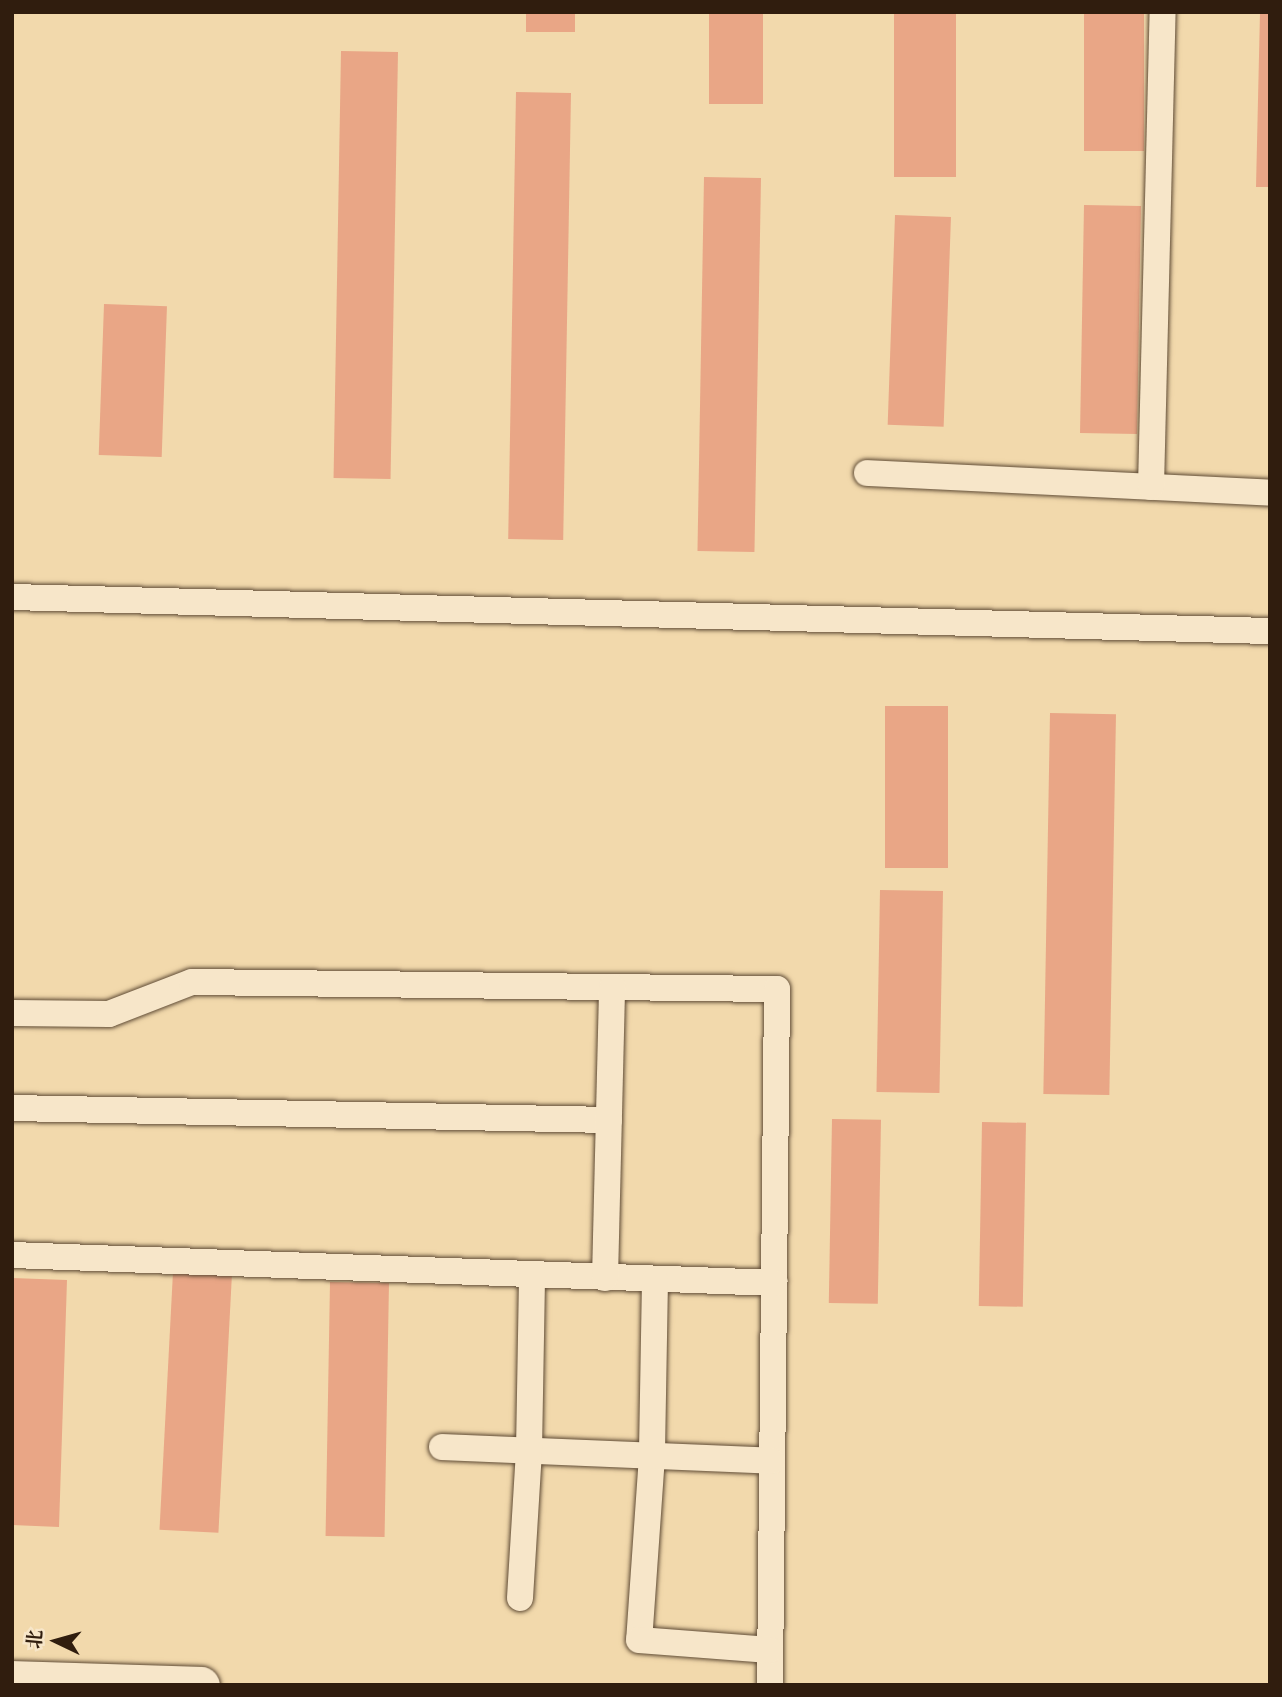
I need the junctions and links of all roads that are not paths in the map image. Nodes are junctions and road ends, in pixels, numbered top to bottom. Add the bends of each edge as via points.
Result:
1 (1163, 12) edge
2 (867, 473) dead end
3 (1151, 487) junction
4 (1270, 493) edge
5 (12, 597) edge
6 (1270, 631) edge
7 (612, 988) junction
8 (12, 1013) edge
9 (12, 1108) edge
10 (608, 1120) junction
11 (12, 1255) edge
12 (532, 1276) junction
13 (605, 1278) junction
14 (655, 1280) junction
15 (774, 1283) junction
16 (442, 1447) dead end
17 (529, 1451) junction
18 (652, 1456) junction
19 (772, 1461) junction
20 (520, 1598) dead end
21 (770, 1650) junction
22 (12, 1679) edge
23 (201, 1685) edge
24 (770, 1685) edge

1 - 3 street
2 - 3 street
3 - 4 street
5 - 6 street
7 - 8 street via 192,982 108,1014
7 - 10 street
7 - 15 street via 777,989
9 - 10 street
10 - 13 street
11 - 12 street
12 - 13 street
12 - 17 street
13 - 14 street
14 - 15 street
14 - 18 street
15 - 19 street
16 - 17 street
17 - 18 street
17 - 20 street
18 - 19 street
18 - 21 street via 639,1640
19 - 21 street
21 - 24 street
22 - 23 street

